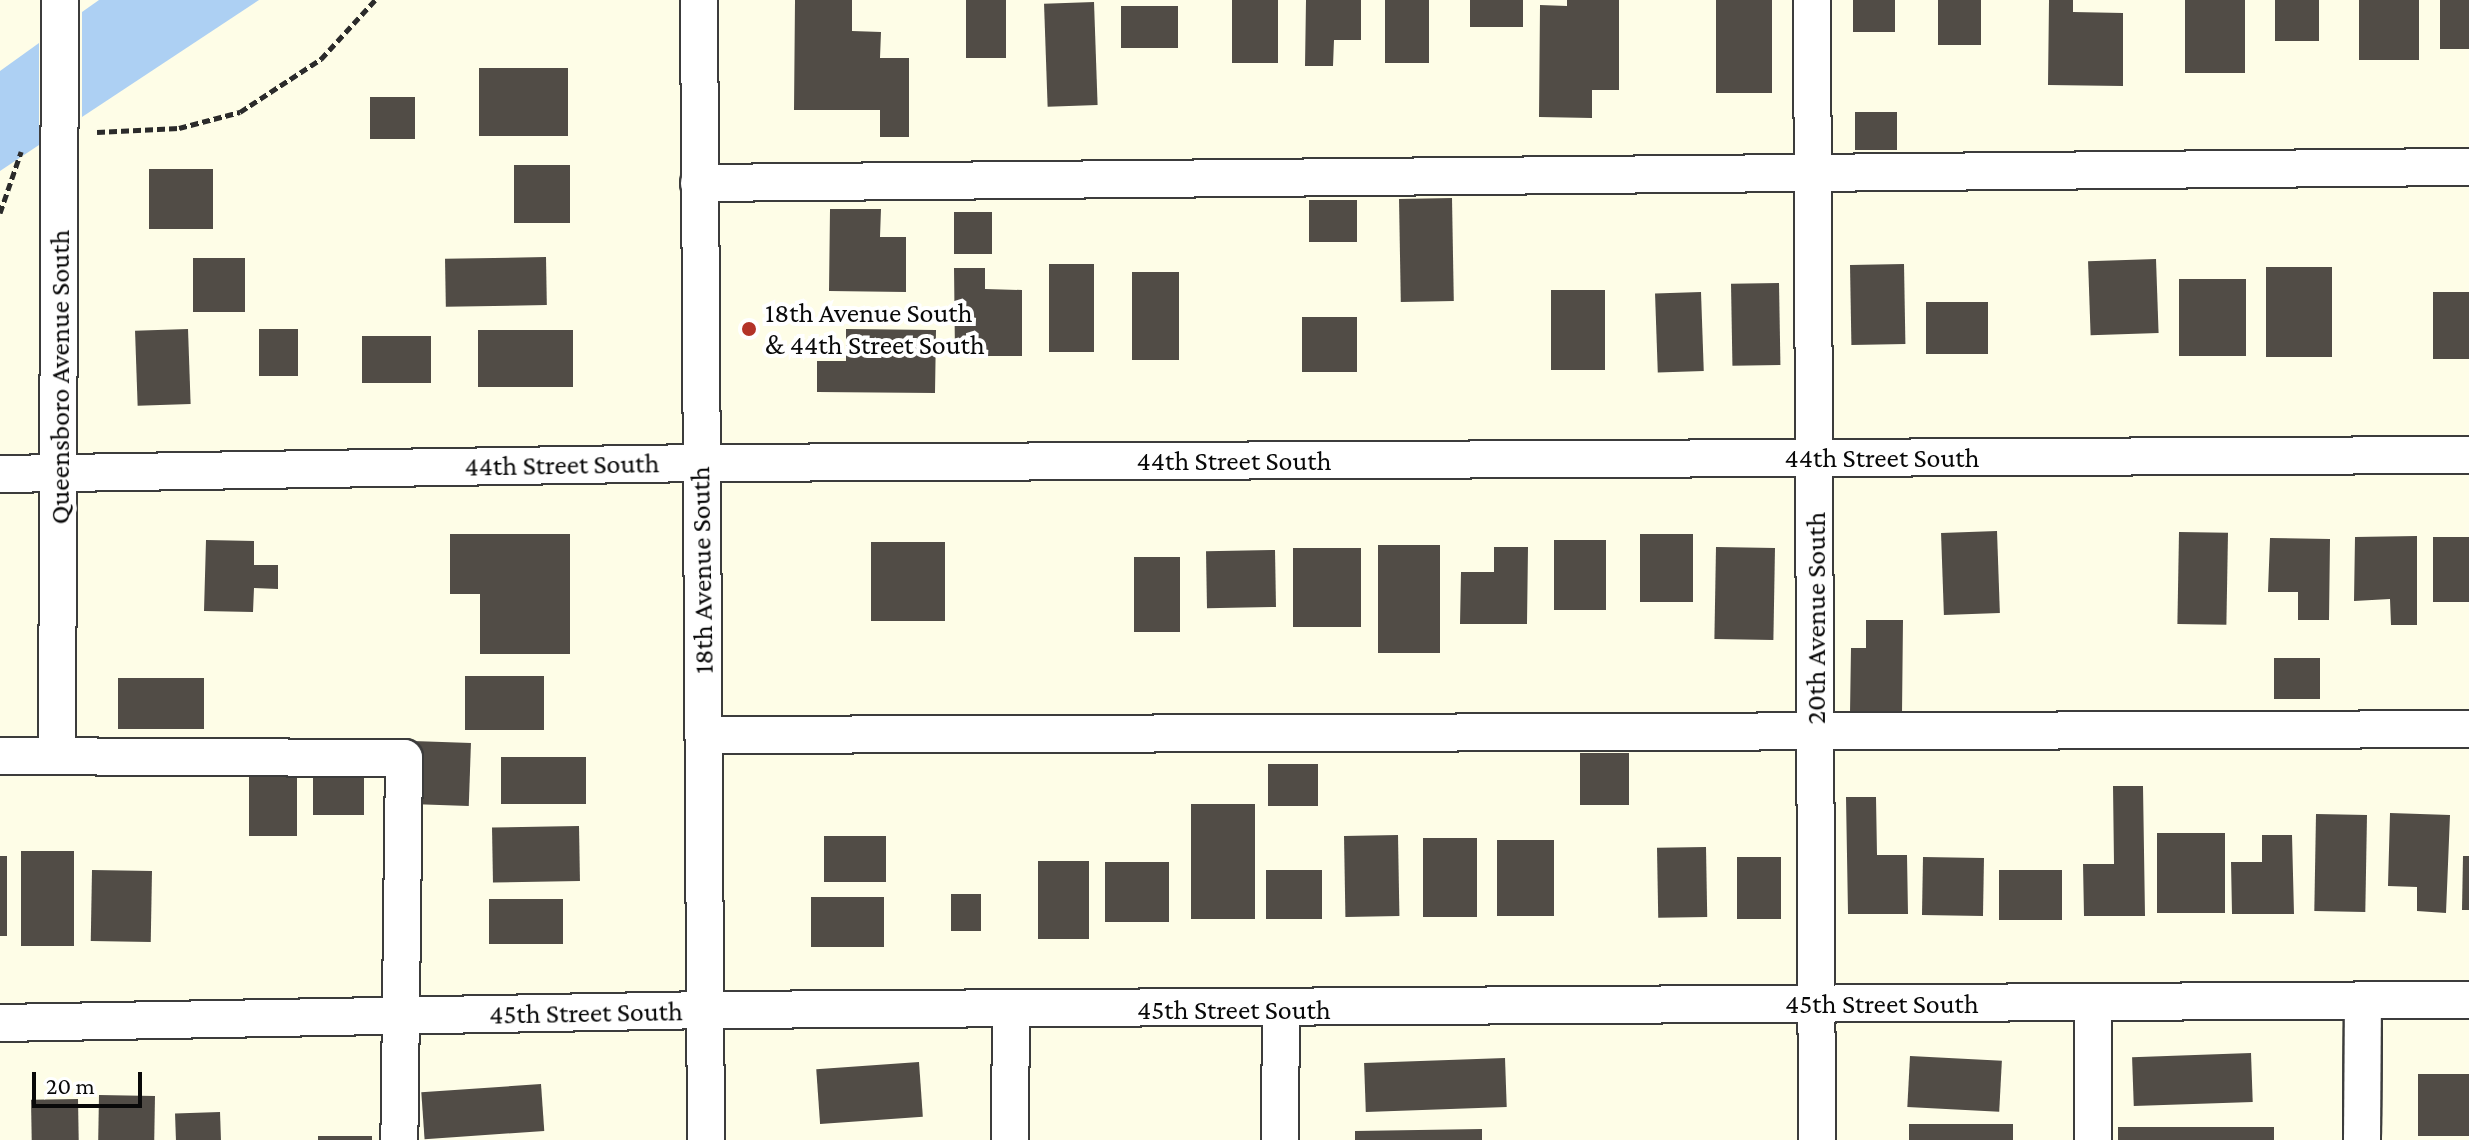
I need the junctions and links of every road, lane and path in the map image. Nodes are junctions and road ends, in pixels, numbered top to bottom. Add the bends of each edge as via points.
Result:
1 (60, 0) edge
2 (375, 0) edge
3 (699, 0) edge
4 (1812, 0) edge
5 (61, 134) junction
6 (2469, 167) edge
7 (1813, 172) junction
8 (699, 183) junction
9 (0, 213) edge
10 (2469, 455) edge
11 (1816, 458) junction
12 (701, 463) junction
13 (0, 474) edge
14 (59, 474) junction
15 (2469, 729) edge
16 (704, 735) junction
17 (1816, 735) junction
18 (57, 755) junction
19 (0, 756) edge
20 (2469, 1000) edge
21 (2363, 1001) junction
22 (2093, 1003) junction
23 (1817, 1004) junction
24 (707, 1010) junction
25 (1011, 1010) junction
26 (1281, 1010) junction
27 (400, 1016) junction
28 (0, 1023) edge
29 (399, 1140) edge
30 (706, 1140) edge
31 (1010, 1140) edge
32 (1280, 1140) edge
33 (1817, 1140) edge
34 (2093, 1140) edge
35 (2362, 1140) edge

1 - 5 street, Queensboro Avenue South
2 - 5 path via 321,59 240,112 179,128
3 - 8 street, 18th Avenue South
4 - 7 street, 20th Avenue South
5 - 9 path via 29,141
5 - 14 street, Queensboro Avenue South
6 - 7 street
7 - 8 street
7 - 11 street, 20th Avenue South
8 - 12 street, 18th Avenue South
10 - 11 street, 44th Street South
11 - 12 street, 44th Street South
11 - 17 street, 20th Avenue South
12 - 14 street, 44th Street South
12 - 16 street, 18th Avenue South
13 - 14 street, 44th Street South
14 - 18 street, Queensboro Avenue South
15 - 17 street
16 - 17 street
16 - 24 street, 18th Avenue South
17 - 23 street, 20th Avenue South
18 - 19 street
18 - 27 street via 404,758
20 - 21 street, 45th Street South
21 - 22 street, 45th Street South
21 - 35 street
22 - 23 street, 45th Street South
22 - 34 street
23 - 26 street, 45th Street South
23 - 33 street, 20th Avenue South
24 - 25 street, 45th Street South
24 - 27 street, 45th Street South
24 - 30 street, 18th Avenue South
25 - 26 street, 45th Street South
25 - 31 street
26 - 32 street
27 - 28 street, 45th Street South
27 - 29 street

